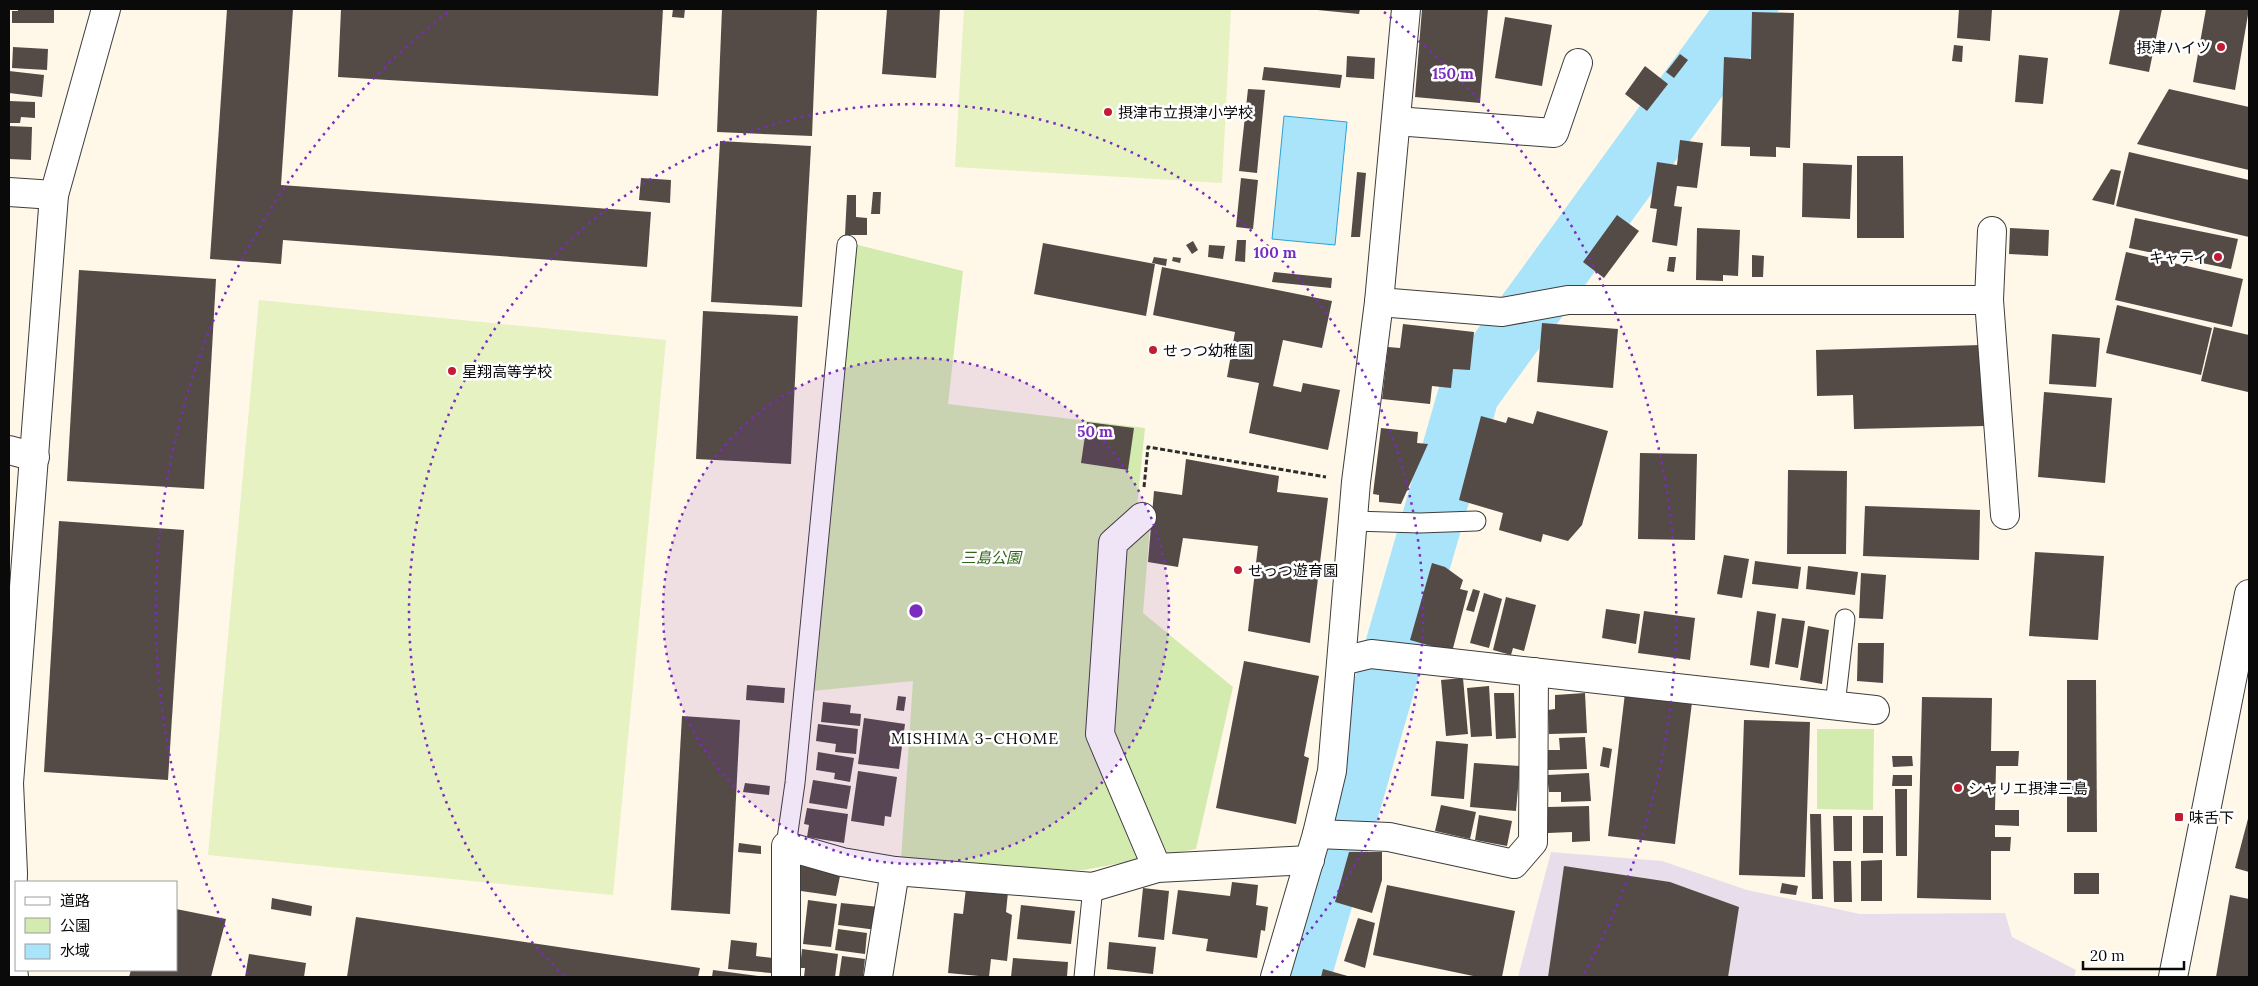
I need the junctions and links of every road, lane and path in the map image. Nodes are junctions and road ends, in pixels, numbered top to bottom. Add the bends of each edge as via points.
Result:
1 (106, 9) edge
2 (1406, 9) edge
3 (1578, 63) dead end
4 (1396, 121) junction
5 (9, 192) edge
6 (54, 195) junction
7 (1992, 230) dead end
8 (847, 245) dead end
9 (1989, 300) junction
10 (1379, 302) junction
11 (9, 450) edge
12 (35, 457) junction
13 (1356, 482) junction
14 (2005, 515) dead end
15 (1142, 517) joint
16 (1353, 520) junction
17 (1476, 521) dead end
18 (2249, 594) edge
19 (1845, 619) dead end
20 (1342, 660) junction
21 (1534, 672) junction
22 (1835, 705) junction
23 (1875, 710) dead end
24 (9, 783) edge
25 (1332, 834) junction
26 (786, 846) junction
27 (1310, 860) junction
28 (1157, 868) junction
29 (896, 871) junction
30 (1093, 887) junction
31 (14, 977) edge
32 (786, 977) edge
33 (878, 977) edge
34 (1084, 977) edge
35 (1275, 977) edge
36 (2173, 977) edge

1 - 6 street
2 - 4 street
3 - 4 street via 1554,133
4 - 10 street
5 - 6 street
6 - 12 street
7 - 9 street
8 - 26 lane via 795,783
9 - 10 street via 1568,300 1502,312
9 - 14 street
10 - 13 street
11 - 12 street
12 - 24 street
13 - 15 path via 1148,447
13 - 16 street
15 - 28 street via 1113,543 1100,734
16 - 17 lane
16 - 20 street
18 - 36 street
19 - 22 lane
20 - 21 street via 1371,654
20 - 25 street via 1332,771
21 - 22 street
21 - 25 street via 1534,842 1514,864 1389,836
22 - 23 street
24 - 31 street
25 - 27 street
26 - 29 street via 842,862
26 - 32 street
27 - 28 street
27 - 35 street
28 - 30 street
29 - 30 street
29 - 33 street
30 - 34 lane

